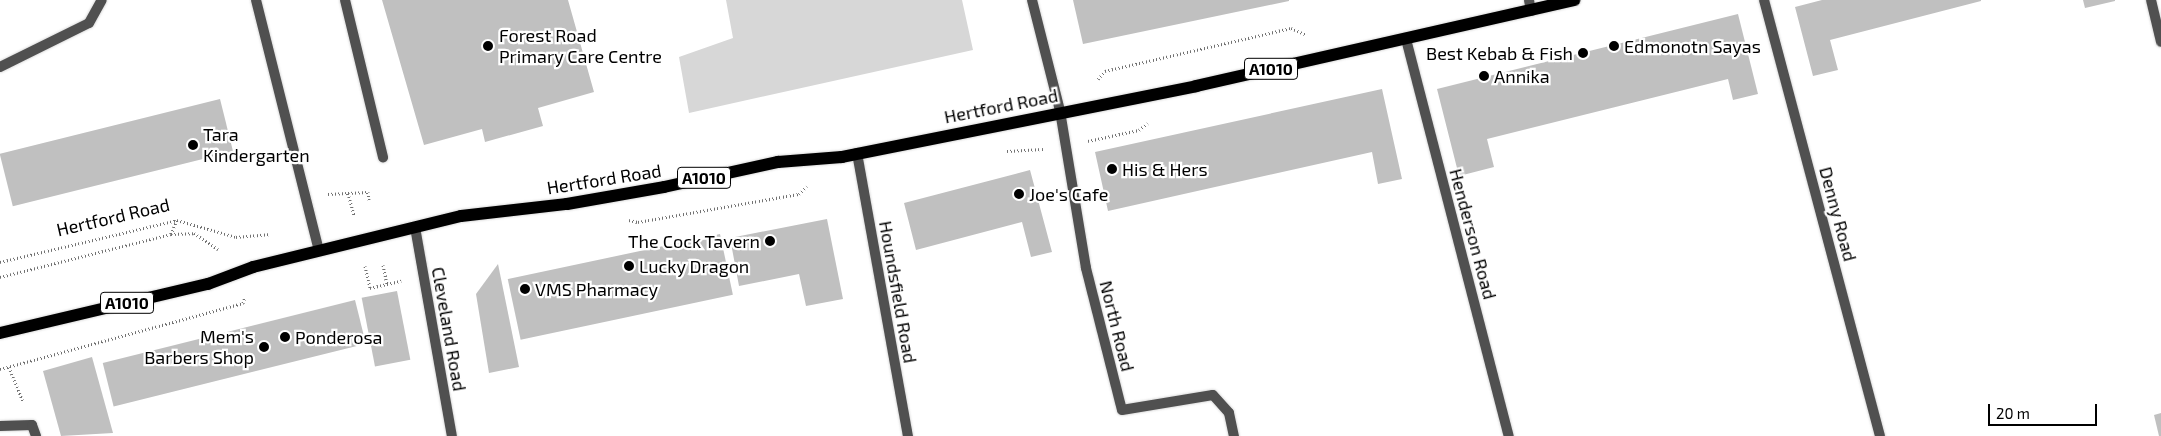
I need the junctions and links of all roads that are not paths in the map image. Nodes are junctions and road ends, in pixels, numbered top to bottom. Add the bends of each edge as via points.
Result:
1 (102, 0) edge
2 (256, 0) edge
3 (345, 0) edge
4 (1032, 0) edge
5 (1574, 0) edge
6 (1764, 0) edge
7 (2150, 0) edge
8 (1530, 5) edge
9 (1406, 39) junction
10 (2161, 42) edge
11 (0, 66) edge
12 (1066, 110) junction
13 (857, 153) junction
14 (383, 157) dead end
15 (415, 227) junction
16 (319, 250) junction
17 (0, 333) edge
18 (0, 426) edge
19 (36, 436) edge
20 (452, 436) edge
21 (908, 436) edge
22 (1234, 436) edge
23 (1509, 436) edge
24 (1880, 436) edge

1 - 11 street via 89,23
2 - 16 street
3 - 14 street
4 - 12 street
5 - 8 main road, Hertford Road / A1010
6 - 24 street, Denny Road
7 - 10 street
8 - 9 main road, Hertford Road / A1010
9 - 12 main road, Hertford Road / A1010 via 1196,86
9 - 23 street, Henderson Road
12 - 13 main road, Hertford Road / A1010
12 - 22 street, North Road via 1086,268 1122,410 1213,395 1229,413
13 - 15 main road, Hertford Road / A1010 via 778,162 664,188 567,204 461,216
13 - 21 street, Houndsfield Road
15 - 16 main road, Hertford Road / A1010
15 - 20 street, Cleveland Road
16 - 17 main road, Hertford Road / A1010 via 253,267 208,284
18 - 19 street via 32,425

